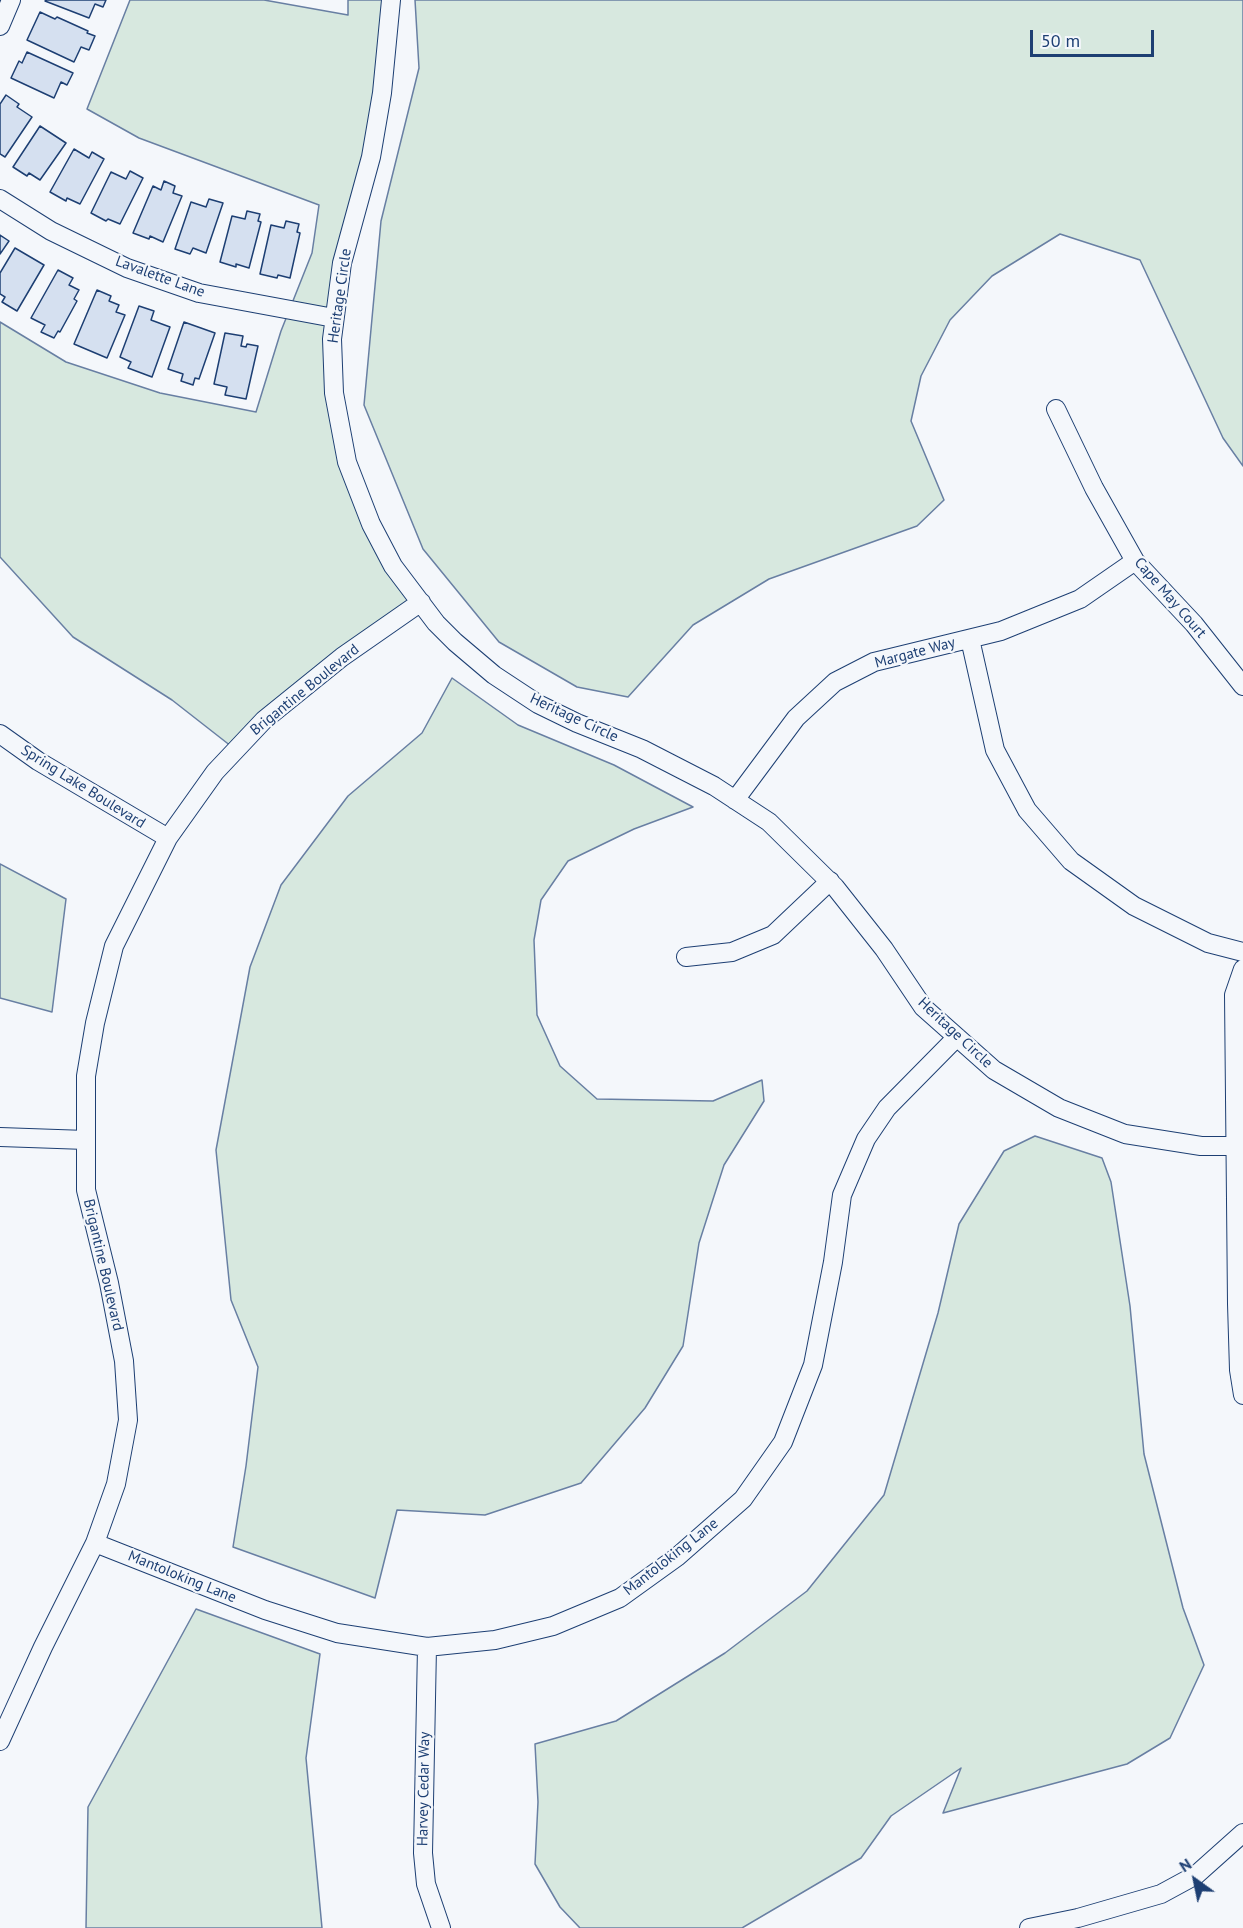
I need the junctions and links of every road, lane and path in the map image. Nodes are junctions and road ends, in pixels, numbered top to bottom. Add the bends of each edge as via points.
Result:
1 (11, 0) edge
2 (391, 0) edge
3 (0, 26) edge
4 (0, 199) edge
5 (334, 318) junction
6 (1056, 409) dead end
7 (1135, 561) junction
8 (421, 602) junction
9 (970, 639) junction
10 (1243, 686) edge
11 (0, 734) edge
12 (735, 800) junction
13 (168, 838) junction
14 (830, 881) junction
15 (1243, 952) edge
16 (686, 957) dead end
17 (1243, 969) edge
18 (957, 1037) junction
19 (0, 1137) edge
20 (86, 1140) junction
21 (1240, 1146) edge
22 (1243, 1395) edge
23 (95, 1543) junction
24 (427, 1647) junction
25 (0, 1741) edge
26 (1243, 1833) edge
27 (441, 1928) edge
28 (1029, 1928) edge

1 - 3 street
2 - 5 street, Heritage Circle via 375,136 342,263
4 - 5 street, Lavalette Lane via 51,231 128,268 199,293
5 - 8 street, Heritage Circle via 334,393 347,462 371,524 393,566
6 - 7 street, Cape May Court
7 - 9 street, Margate Way via 1080,599 1001,631
7 - 10 street, Cape May Court via 1194,624
8 - 12 street, Heritage Circle via 455,642 494,675 538,704 642,748
8 - 13 street, Brigantine Boulevard via 342,657 264,720 215,772
9 - 12 street, Margate Way via 874,662 835,682 796,718
9 - 15 street via 995,750 1027,810 1071,861 1134,906 1208,943
11 - 13 street, Spring Lake Boulevard
12 - 14 street, Heritage Circle via 769,822
13 - 20 street, Brigantine Boulevard via 114,946 86,1076
14 - 16 street via 772,935 732,952
14 - 18 street, Heritage Circle via 923,1007
17 - 21 street via 1234,995
18 - 21 street, Heritage Circle via 994,1070 1059,1108 1125,1134 1201,1146
18 - 24 street, Mantoloking Lane via 887,1108 866,1139 842,1195 813,1365 783,1442 743,1499 676,1557 620,1598 553,1626 495,1640
19 - 20 street
20 - 23 street, Brigantine Boulevard via 86,1190 124,1361 128,1420 116,1484
21 - 22 street via 1237,1304
23 - 24 street, Mantoloking Lane via 337,1634
23 - 25 street, Brigantine Boulevard
24 - 27 street, Harvey Cedar Way via 423,1853 426,1884
26 - 28 street via 1196,1875 1161,1894 1088,1916

